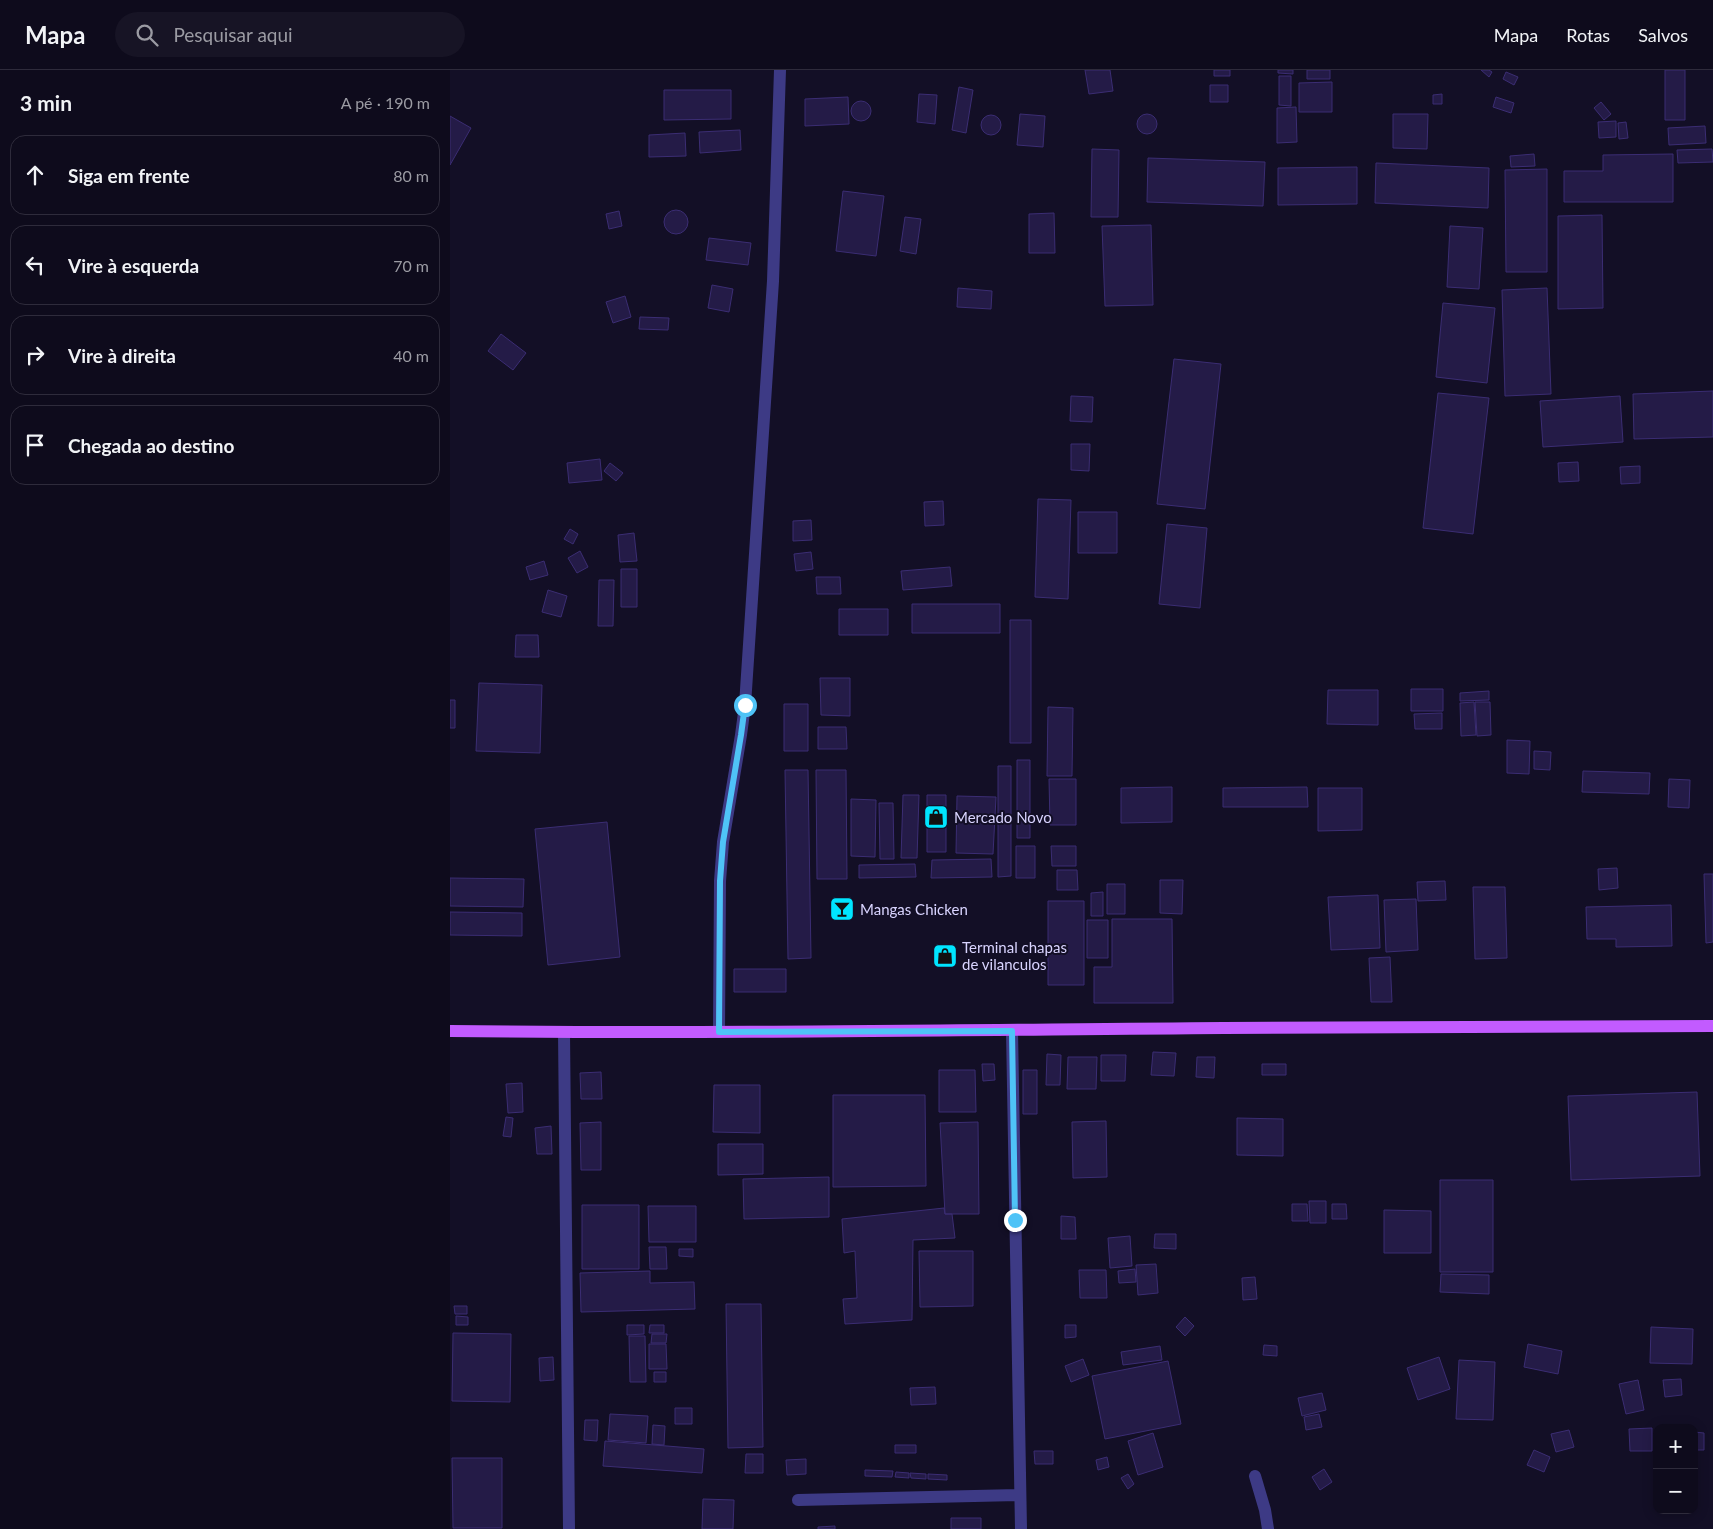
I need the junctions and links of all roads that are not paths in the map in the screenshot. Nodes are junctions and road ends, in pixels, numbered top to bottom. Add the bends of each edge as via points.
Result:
1 (780, 70) edge
2 (1713, 1026) edge
3 (450, 1031) edge
4 (1012, 1031) junction
5 (564, 1032) junction
6 (719, 1032) junction
7 (1255, 1476) dead end
8 (1019, 1495) junction
9 (798, 1500) dead end
10 (569, 1529) edge
11 (1021, 1529) edge
12 (1268, 1529) edge

1 - 6 street via 774,280 745,705 723,842 720,881
2 - 4 main road
3 - 5 main road
4 - 6 main road
4 - 8 street
5 - 6 main road
5 - 10 street
7 - 12 street
8 - 9 street
8 - 11 street

